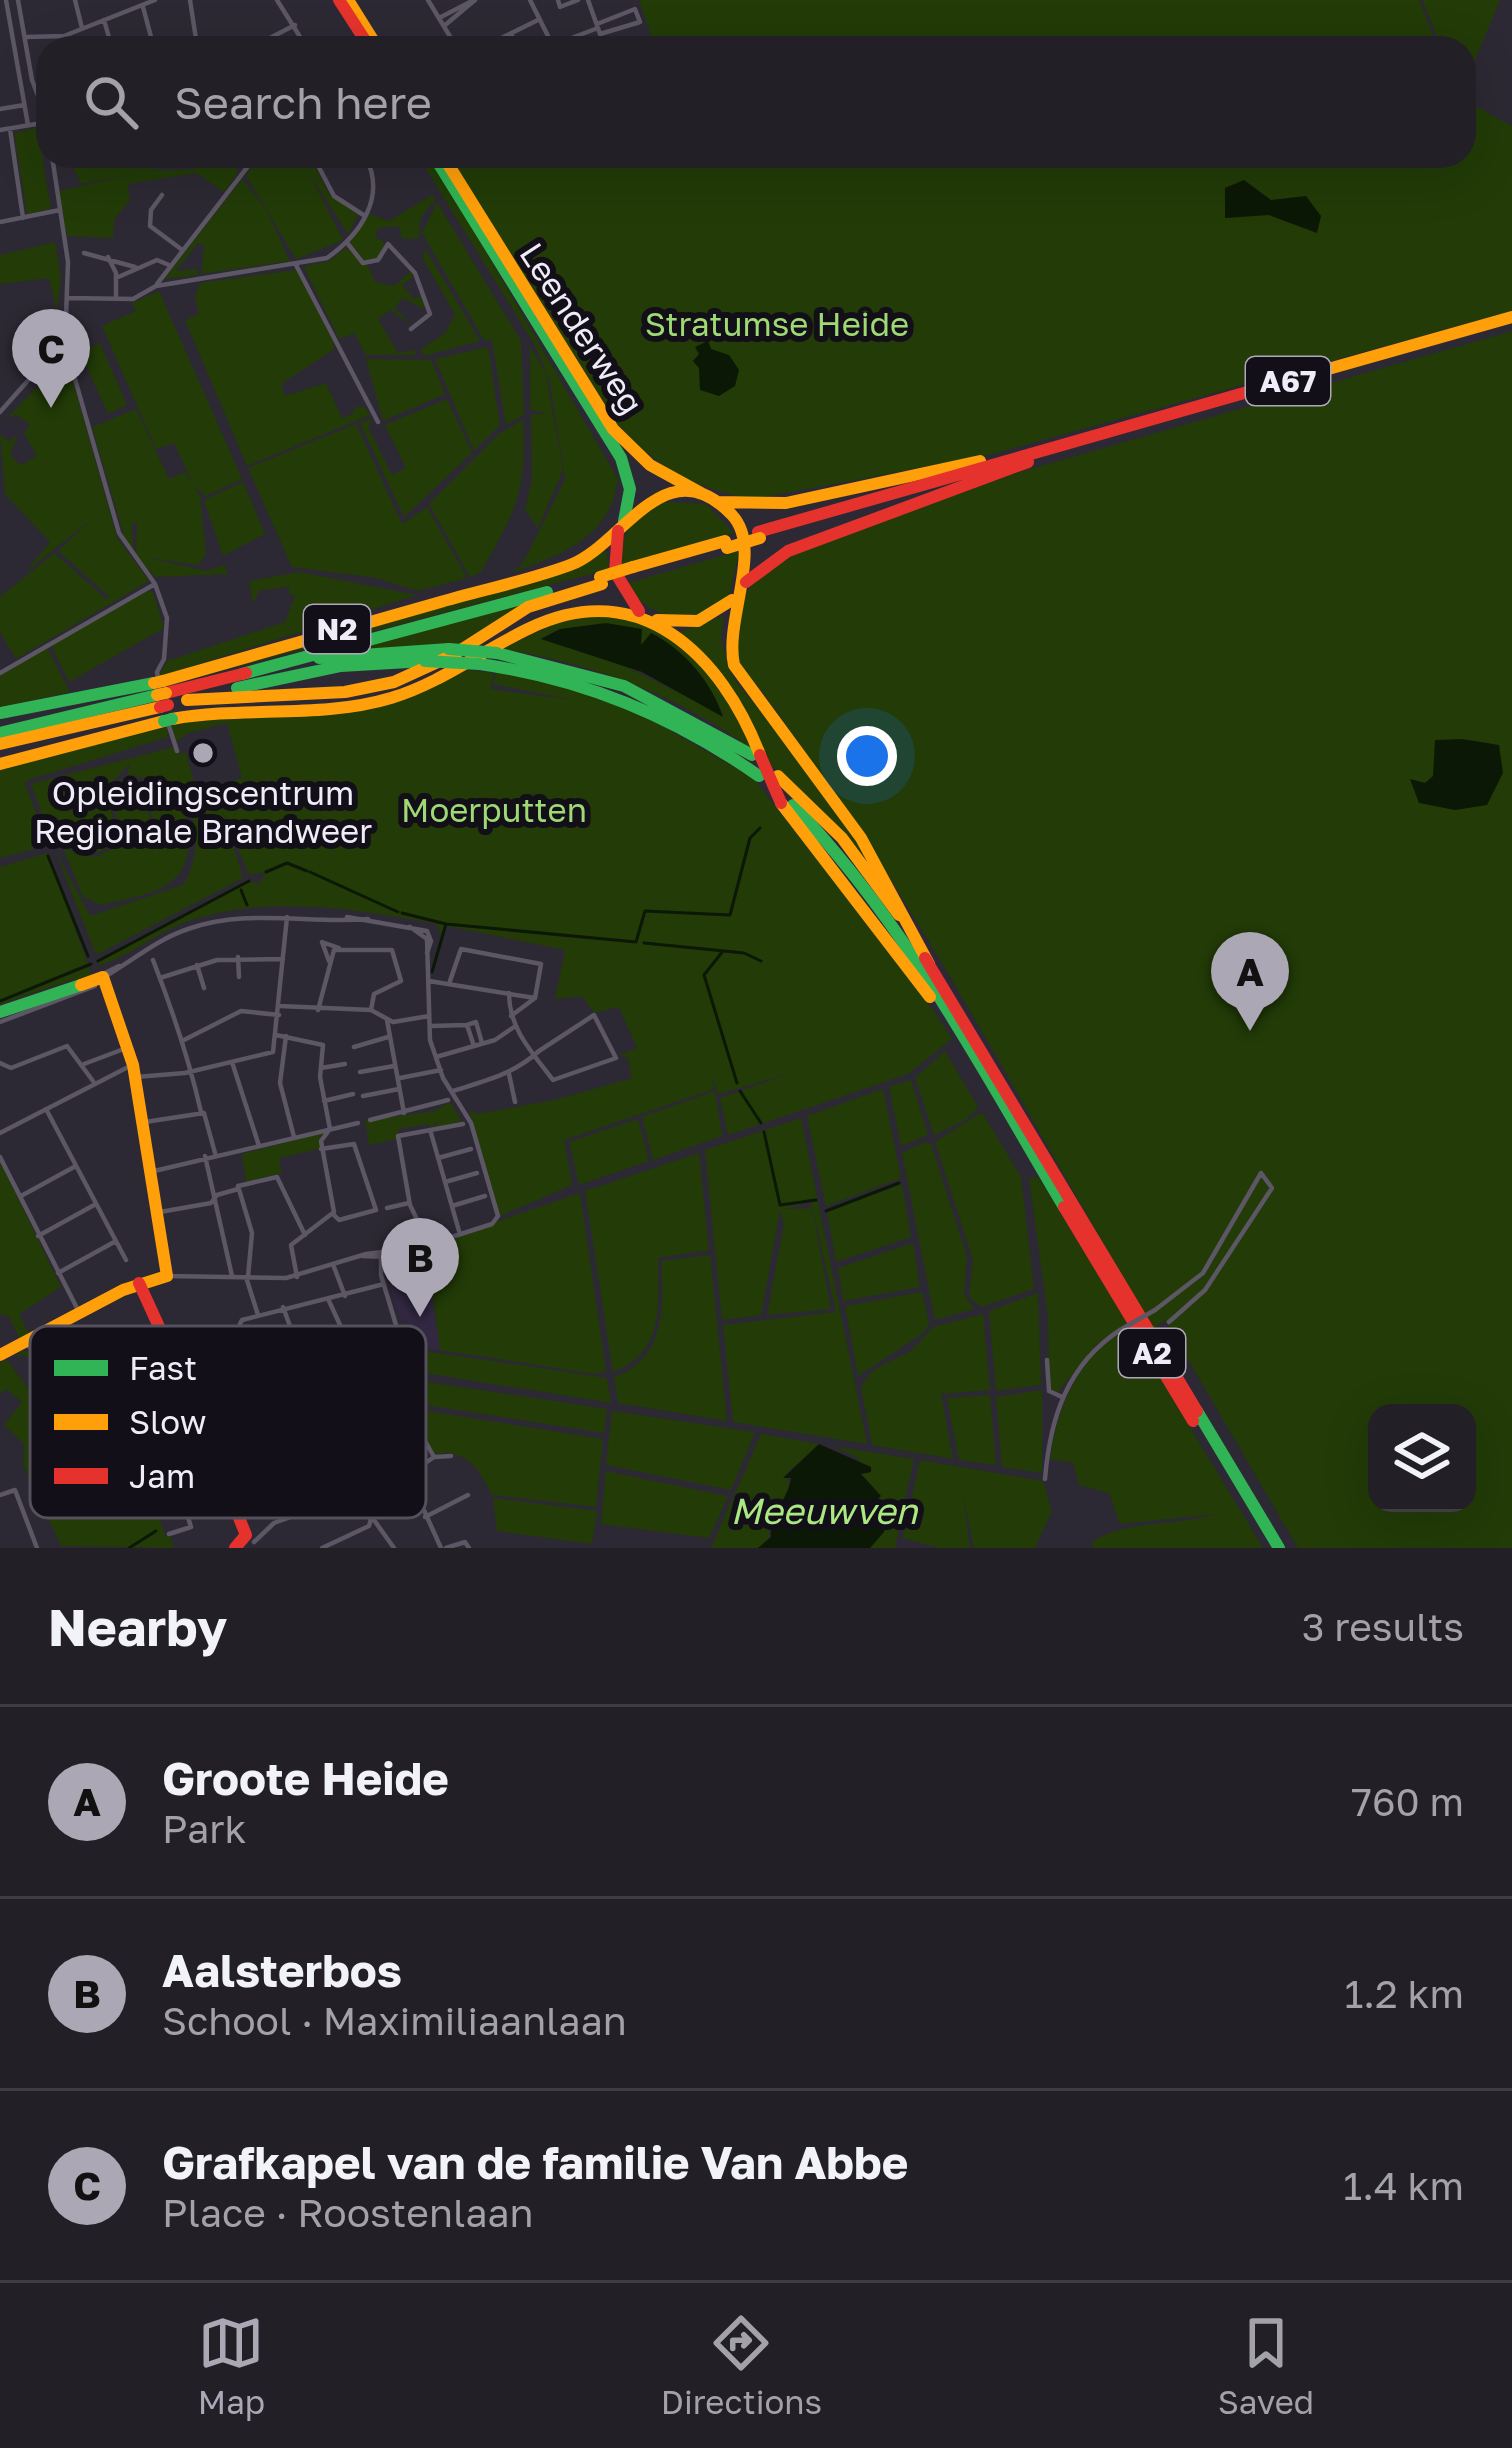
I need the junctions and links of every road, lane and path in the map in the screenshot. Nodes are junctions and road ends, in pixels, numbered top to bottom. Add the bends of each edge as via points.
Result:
1 (6, 0) edge
2 (18, 0) edge
3 (75, 0) edge
4 (155, 0) edge
5 (190, 0) edge
6 (277, 0) edge
7 (344, 0) edge
8 (428, 0) edge
9 (474, 0) edge
10 (530, 0) edge
11 (558, 0) edge
12 (578, 0) edge
13 (588, 0) edge
14 (138, 4) edge
15 (439, 18) junction
16 (104, 20) junction
17 (538, 20) junction
18 (295, 25) junction
19 (444, 26) junction
20 (82, 28) junction
21 (598, 29) junction
22 (511, 33) junction
23 (64, 36) edge
24 (109, 36) edge
25 (150, 36) edge
26 (196, 36) edge
27 (274, 36) edge
28 (301, 36) edge
29 (366, 36) edge
30 (450, 36) edge
31 (505, 36) edge
32 (512, 36) edge
33 (548, 36) edge
34 (580, 36) edge
35 (601, 36) edge
36 (25, 37) junction
37 (36, 37) edge
38 (36, 78) edge
39 (24, 105) junction
40 (0, 109) edge
41 (36, 124) edge
42 (28, 125) junction
43 (10, 128) junction
44 (0, 130) edge
45 (54, 168) edge
46 (246, 168) edge
47 (318, 168) edge
48 (369, 168) edge
49 (446, 168) edge
50 (447, 168) edge
51 (162, 195) dead end
52 (60, 210) junction
53 (365, 216) junction
54 (23, 218) junction
55 (0, 222) edge
56 (347, 243) junction
57 (182, 249) junction
58 (84, 253) dead end
59 (108, 256) junction
60 (296, 265) junction
61 (169, 266) junction
62 (135, 267) junction
63 (116, 278) junction
64 (156, 286) junction
65 (67, 298) junction
66 (116, 298) junction
67 (1512, 321) edge
68 (403, 325) dead end
69 (411, 328) junction
70 (410, 340) dead end
71 (57, 348) dead end
72 (0, 412) edge
73 (378, 422) dead end
74 (1063, 445) junction
75 (1028, 462) junction
76 (710, 500) junction
77 (620, 526) junction
78 (759, 535) junction
79 (601, 580) junction
80 (154, 584) junction
81 (739, 591) junction
82 (646, 616) junction
83 (0, 673) edge
84 (242, 674) junction
85 (163, 700) junction
86 (187, 700) junction
87 (0, 713) edge
88 (0, 733) edge
89 (0, 744) edge
90 (178, 751) dead end
91 (756, 755) junction
92 (0, 764) edge
93 (759, 776) dead end
94 (778, 776) dead end
95 (287, 916) junction
96 (339, 948) junction
97 (238, 957) junction
98 (285, 959) junction
99 (153, 960) dead end
100 (329, 962) junction
101 (197, 964) junction
102 (929, 964) junction
103 (239, 977) dead end
104 (160, 978) junction
105 (426, 981) junction
106 (450, 981) junction
107 (93, 982) junction
108 (204, 988) dead end
109 (509, 992) junction
110 (535, 998) junction
111 (280, 1006) junction
112 (318, 1010) junction
113 (371, 1010) junction
114 (0, 1012) edge
115 (279, 1015) junction
116 (429, 1016) junction
117 (510, 1017) junction
118 (387, 1020) junction
119 (0, 1022) edge
120 (467, 1024) junction
121 (430, 1026) junction
122 (514, 1027) junction
123 (276, 1035) junction
124 (286, 1036) junction
125 (388, 1037) junction
126 (184, 1040) junction
127 (483, 1044) junction
128 (474, 1046) junction
129 (129, 1047) junction
130 (353, 1047) dead end
131 (535, 1056) junction
132 (436, 1057) junction
133 (232, 1062) junction
134 (0, 1063) edge
135 (84, 1064) junction
136 (345, 1064) dead end
137 (394, 1066) junction
138 (320, 1068) junction
139 (442, 1070) junction
140 (134, 1071) junction
141 (192, 1072) junction
142 (360, 1072) dead end
143 (508, 1074) junction
144 (399, 1077) junction
145 (93, 1081) junction
146 (451, 1088) junction
147 (399, 1089) junction
148 (352, 1094) dead end
149 (363, 1096) dead end
150 (448, 1100) dead end
151 (324, 1101) junction
152 (515, 1102) dead end
153 (46, 1108) junction
154 (201, 1112) junction
155 (404, 1113) junction
156 (370, 1120) dead end
157 (142, 1122) junction
158 (358, 1123) dead end
159 (467, 1123) junction
160 (330, 1129) junction
161 (0, 1132) edge
162 (431, 1133) junction
163 (294, 1137) junction
164 (259, 1146) junction
165 (471, 1148) dead end
166 (321, 1149) junction
167 (215, 1153) junction
168 (205, 1156) junction
169 (0, 1157) edge
170 (438, 1158) junction
171 (76, 1166) junction
172 (150, 1172) junction
173 (477, 1173) dead end
174 (445, 1182) junction
175 (238, 1188) junction
176 (21, 1196) junction
177 (484, 1196) dead end
178 (214, 1199) junction
179 (409, 1203) junction
180 (96, 1204) junction
181 (452, 1206) junction
182 (388, 1208) dead end
183 (157, 1212) junction
184 (333, 1214) junction
185 (460, 1233) junction
186 (304, 1235) junction
187 (38, 1236) junction
188 (116, 1241) junction
189 (428, 1242) junction
190 (381, 1257) junction
191 (126, 1260) dead end
192 (334, 1265) junction
193 (58, 1273) junction
194 (166, 1276) junction
195 (232, 1276) junction
196 (297, 1276) junction
197 (247, 1277) junction
198 (139, 1283) junction
199 (383, 1284) junction
200 (345, 1296) junction
201 (329, 1300) junction
202 (283, 1307) junction
203 (79, 1313) junction
204 (258, 1315) junction
205 (1168, 1322) dead end
206 (56, 1326) edge
207 (160, 1326) edge
208 (240, 1326) edge
209 (290, 1326) edge
210 (341, 1326) edge
211 (396, 1326) edge
212 (30, 1341) edge
213 (24, 1344) junction
214 (30, 1347) edge
215 (0, 1355) edge
216 (1047, 1360) dead end
217 (1062, 1397) junction
218 (426, 1442) edge
219 (451, 1456) dead end
220 (434, 1457) junction
221 (426, 1463) edge
222 (1046, 1479) dead end
223 (0, 1495) edge
224 (468, 1496) dead end
225 (426, 1516) edge
226 (188, 1518) edge
227 (240, 1518) edge
228 (287, 1518) edge
229 (426, 1518) edge
230 (372, 1519) joint
231 (169, 1534) dead end
232 (250, 1539) junction
233 (341, 1545) edge
234 (37, 1548) edge
235 (236, 1548) edge
236 (261, 1548) edge
237 (322, 1548) edge
238 (394, 1548) edge
239 (444, 1548) edge
240 (469, 1548) edge
241 (1270, 1548) edge
242 (1279, 1548) edge

1 - 39 street
2 - 36 street
3 - 20 street
4 - 14 street
5 - 26 street
6 - 18 street
7 - 29 main road
8 - 15 street
9 - 15 street
9 - 19 street
10 - 17 street
11 - 12 street via 560,7
13 - 21 street
14 - 16 street
14 - 25 street
15 - 19 street
16 - 20 street
16 - 24 street
17 - 22 street
17 - 33 street
18 - 27 street
18 - 28 street
19 - 30 street
20 - 23 street
21 - 21 street via 635,9 640,22
21 - 34 street
21 - 35 street
22 - 31 street
22 - 32 street
36 - 37 street
36 - 38 street
39 - 40 street
39 - 42 street
41 - 42 street
42 - 43 street
43 - 44 street
43 - 54 street
45 - 52 street
46 - 57 street
47 - 53 street via 327,188
48 - 53 street via 376,189
49 - 77 main road, Leenderweg via 621,458 630,489
50 - 76 main road, Leenderweg via 613,429 650,465
51 - 57 street via 150,226
52 - 54 street
52 - 65 street
53 - 56 street
54 - 55 street
56 - 60 street via 327,259
56 - 69 street via 363,262 378,260 388,244 409,263 430,314
57 - 61 street
58 - 59 street
59 - 62 street
59 - 63 street
60 - 64 street
60 - 73 street
61 - 62 street via 159,259
61 - 64 street
62 - 63 street
63 - 66 street
64 - 66 street via 142,297
65 - 66 street
65 - 80 street via 65,344 119,533
67 - 74 main road, A67
67 - 75 main road, A67
68 - 69 street
69 - 70 street
71 - 72 street
74 - 76 main road, A67 via 786,503
74 - 78 main road, A67
75 - 78 main road, A67
75 - 81 main road, A67 via 795,548 765,563
76 - 77 main road, N2 via 661,494
76 - 81 main road via 734,517 746,540
77 - 82 main road via 615,572
77 - 85 main road, N2 via 574,564
78 - 79 main road, A67, bridge
79 - 84 main road, A67
79 - 86 main road, A67 via 528,608 394,682
80 - 83 street
80 - 90 street via 169,624 157,675
81 - 82 main road, N2 via 698,621
81 - 102 main road, A2 via 728,629 735,668 862,840
82 - 85 main road, N2 via 608,607 551,618 438,681 379,701 335,708
82 - 91 main road, A2 via 718,674 742,711
84 - 85 main road
84 - 91 main road, bridge via 352,653 496,653 624,686
85 - 86 main road
85 - 87 main road, N2
85 - 88 main road
85 - 89 main road
85 - 92 main road, N2
86 - 93 main road, bridge via 341,666 480,664 617,697 702,737
91 - 241 main road, A2, bridge via 973,1054
94 - 102 main road, A2 via 861,859
95 - 98 street
95 - 105 street via 368,919 428,935
95 - 107 street via 190,928
96 - 100 street
96 - 100 street via 322,942
96 - 113 street via 392,950 401,981 376,993
97 - 98 street
97 - 101 street
97 - 103 street
98 - 111 street
99 - 104 street
100 - 112 street
101 - 104 street
101 - 108 street
102 - 242 main road, A2
104 - 126 street
105 - 106 street
105 - 116 street
106 - 109 street
106 - 110 street via 460,949 501,955 541,964
107 - 114 main road
107 - 119 street
107 - 129 main road via 109,995
109 - 110 street
109 - 117 street
110 - 117 street
111 - 112 street
111 - 115 street
112 - 113 street
113 - 118 street
115 - 123 street
115 - 126 street via 241,1011
116 - 118 street
116 - 121 street
117 - 122 street
118 - 125 street
120 - 121 street
120 - 127 street via 476,1022
120 - 128 street
121 - 132 street
122 - 127 street
122 - 131 street
123 - 124 street
123 - 133 street via 273,1052
124 - 138 street via 320,1041
124 - 163 street via 280,1083
125 - 130 street
125 - 137 street
126 - 141 street
127 - 128 street
128 - 132 street
129 - 135 street
129 - 140 main road
131 - 131 street via 594,1015 616,1055 555,1082
131 - 143 street
132 - 139 street
133 - 141 street
133 - 164 street
134 - 135 street via 11,1067 67,1046
135 - 145 street
136 - 138 street
137 - 142 street
137 - 144 street
138 - 151 street
139 - 144 street
139 - 146 street
140 - 141 street
140 - 145 street
140 - 157 main road
141 - 154 street
143 - 146 street
143 - 152 street
144 - 147 street
145 - 153 street
146 - 159 street
147 - 149 street
147 - 155 street
148 - 151 street
150 - 155 street
151 - 160 street
153 - 161 street
153 - 171 street
154 - 157 street
154 - 167 street
155 - 156 street
157 - 172 main road
158 - 160 street
159 - 162 street
159 - 185 street via 496,1220
160 - 163 street
160 - 166 street
162 - 170 street
162 - 179 street via 425,1127 398,1136
163 - 164 street
164 - 167 street
165 - 170 street
166 - 184 street
166 - 184 street via 354,1144 376,1210 339,1220
167 - 168 street
168 - 172 street
168 - 178 street
169 - 176 street
170 - 174 street
171 - 176 street
171 - 180 street
172 - 183 main road
173 - 174 street
174 - 181 street
175 - 178 street
175 - 186 street via 277,1177
175 - 197 street via 251,1233
176 - 187 street
177 - 181 street
178 - 183 street
178 - 195 street
179 - 182 street
179 - 189 street
180 - 187 street
180 - 188 street
181 - 185 street
183 - 194 main road
184 - 186 street
185 - 189 street
186 - 196 street via 290,1248
187 - 193 street
188 - 191 street
188 - 193 street
189 - 190 street
190 - 192 street
190 - 199 street
192 - 196 street
192 - 200 street
193 - 203 street
194 - 195 street
194 - 198 main road
195 - 197 street
196 - 197 street
197 - 204 street
198 - 203 main road
198 - 207 main road
199 - 200 street
199 - 211 street
200 - 201 street
201 - 202 street via 321,1295
201 - 210 street
202 - 204 street
202 - 209 street
203 - 206 main road
204 - 208 street
205 - 217 street, bridge via 1205,1289 1271,1188 1261,1173 1203,1273 1089,1356
212 - 213 main road
213 - 214 street
213 - 215 main road
216 - 217 street via 1048,1390
217 - 222 street
218 - 220 street
219 - 220 street
220 - 221 street
223 - 234 street via 15,1490
224 - 225 street
226 - 231 street via 191,1527
227 - 232 main road
228 - 232 street
229 - 239 street
230 - 233 street
230 - 238 street
232 - 235 main road
232 - 236 street
233 - 237 street
239 - 240 street

